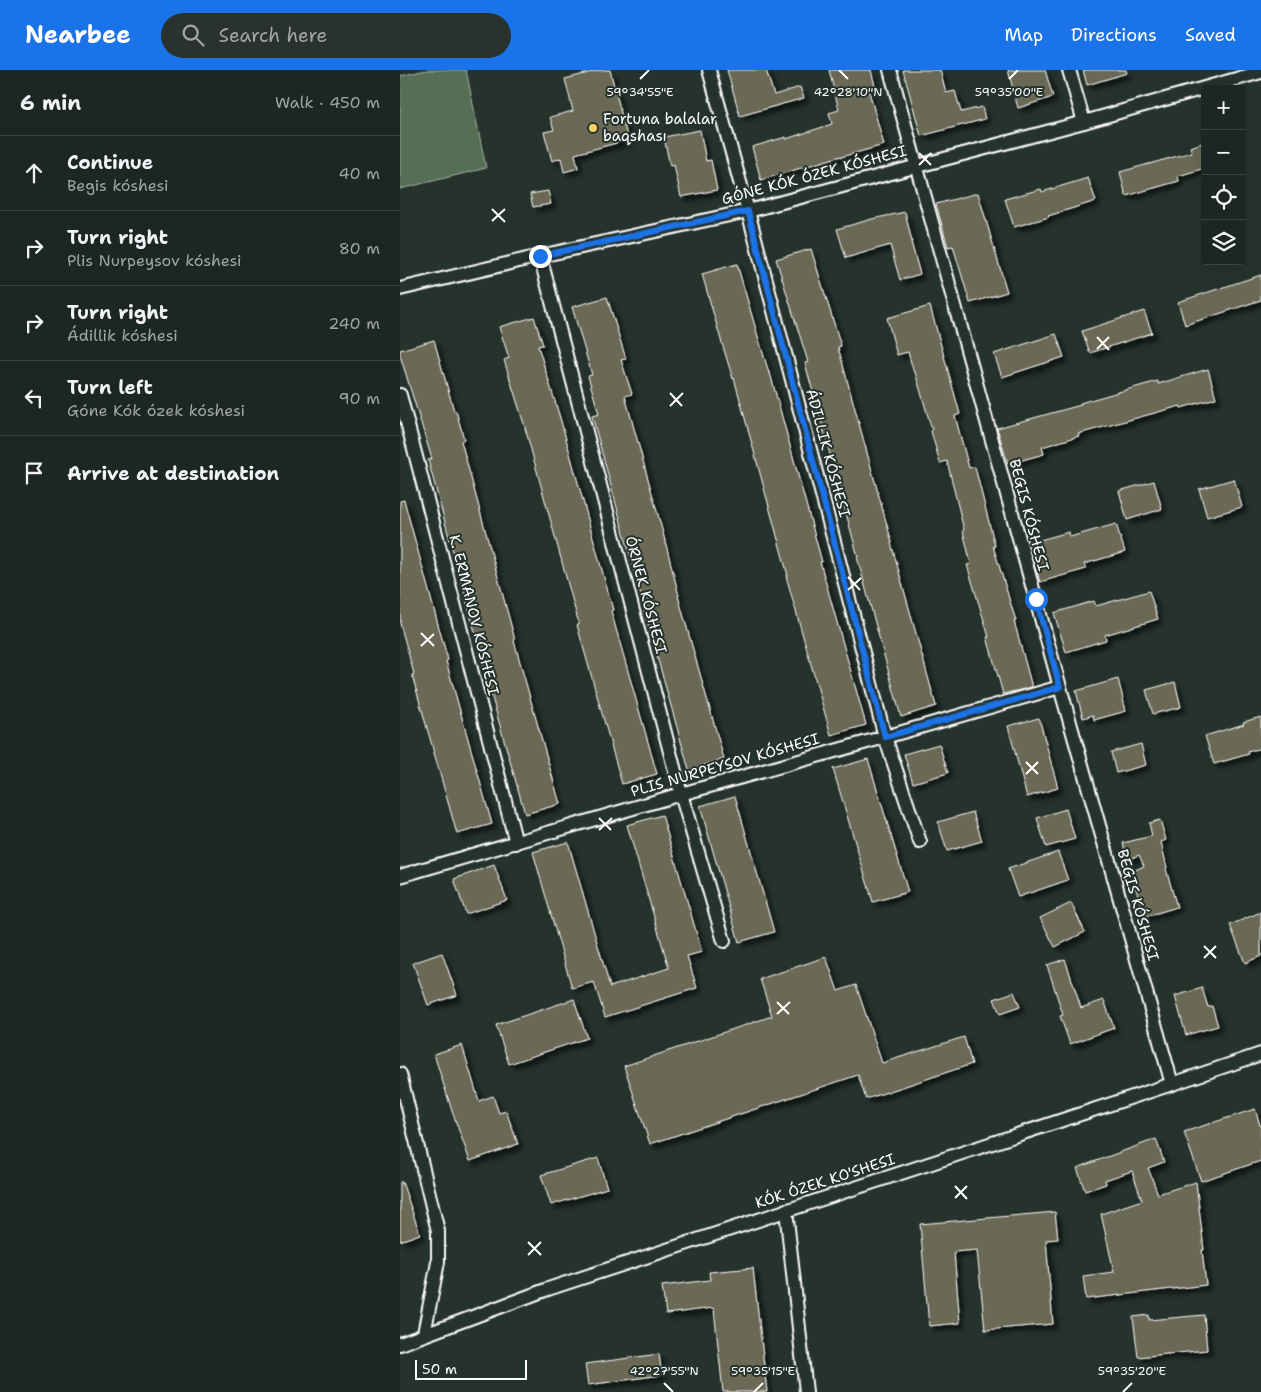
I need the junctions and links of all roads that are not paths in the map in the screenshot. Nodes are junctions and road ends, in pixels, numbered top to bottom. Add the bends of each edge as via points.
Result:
1 (709, 70) edge
2 (890, 70) edge
3 (1069, 70) edge
4 (1261, 72) edge
5 (1084, 122) junction
6 (916, 166) junction
7 (748, 211) junction
8 (540, 256) junction
9 (400, 289) edge
10 (400, 395) edge
11 (1060, 687) junction
12 (885, 737) junction
13 (681, 794) junction
14 (920, 842) dead end
15 (516, 843) junction
16 (400, 876) edge
17 (724, 940) dead end
18 (1261, 1054) edge
19 (400, 1074) edge
20 (1172, 1084) junction
21 (786, 1210) junction
22 (424, 1334) junction
23 (400, 1344) edge
24 (806, 1392) edge

1 - 7 street, ÁDILLIK KÓSHESI
2 - 6 street, BEGIS KÓSHESI
3 - 5 street
4 - 5 street, GÓNE KÓK ÓZEK KÓSHESI
5 - 6 street, GÓNE KÓK ÓZEK KÓSHESI
6 - 7 street, GÓNE KÓK ÓZEK KÓSHESI
6 - 11 street, BEGIS KÓSHESI
7 - 8 street, GÓNE KÓK ÓZEK KÓSHESI
7 - 12 street, ÁDILLIK KÓSHESI
8 - 9 street, GÓNE KÓK ÓZEK KÓSHESI
8 - 13 street, ÓRNEK KÓSHESI
10 - 15 street, K. ERMANOV KÓSHESI
11 - 12 street, PLIS NURPEYSOV KÓSHESI
11 - 20 street, BEGIS KÓSHESI
12 - 13 street, PLIS NURPEYSOV KÓSHESI
12 - 14 street, ÁDILLIK KÓSHESI
13 - 15 street, PLIS NURPEYSOV KÓSHESI
13 - 17 street, ÓRNEK KÓSHESI
15 - 16 street, PLIS NURPEYSOV KÓSHESI
18 - 20 street, KÓK ÓZEK KO'SHESI
19 - 22 street via 438,1231 438,1262
20 - 21 street, KÓK ÓZEK KO'SHESI
21 - 22 street, KÓK ÓZEK KO'SHESI
21 - 24 street
22 - 23 street, KÓK ÓZEK KO'SHESI

